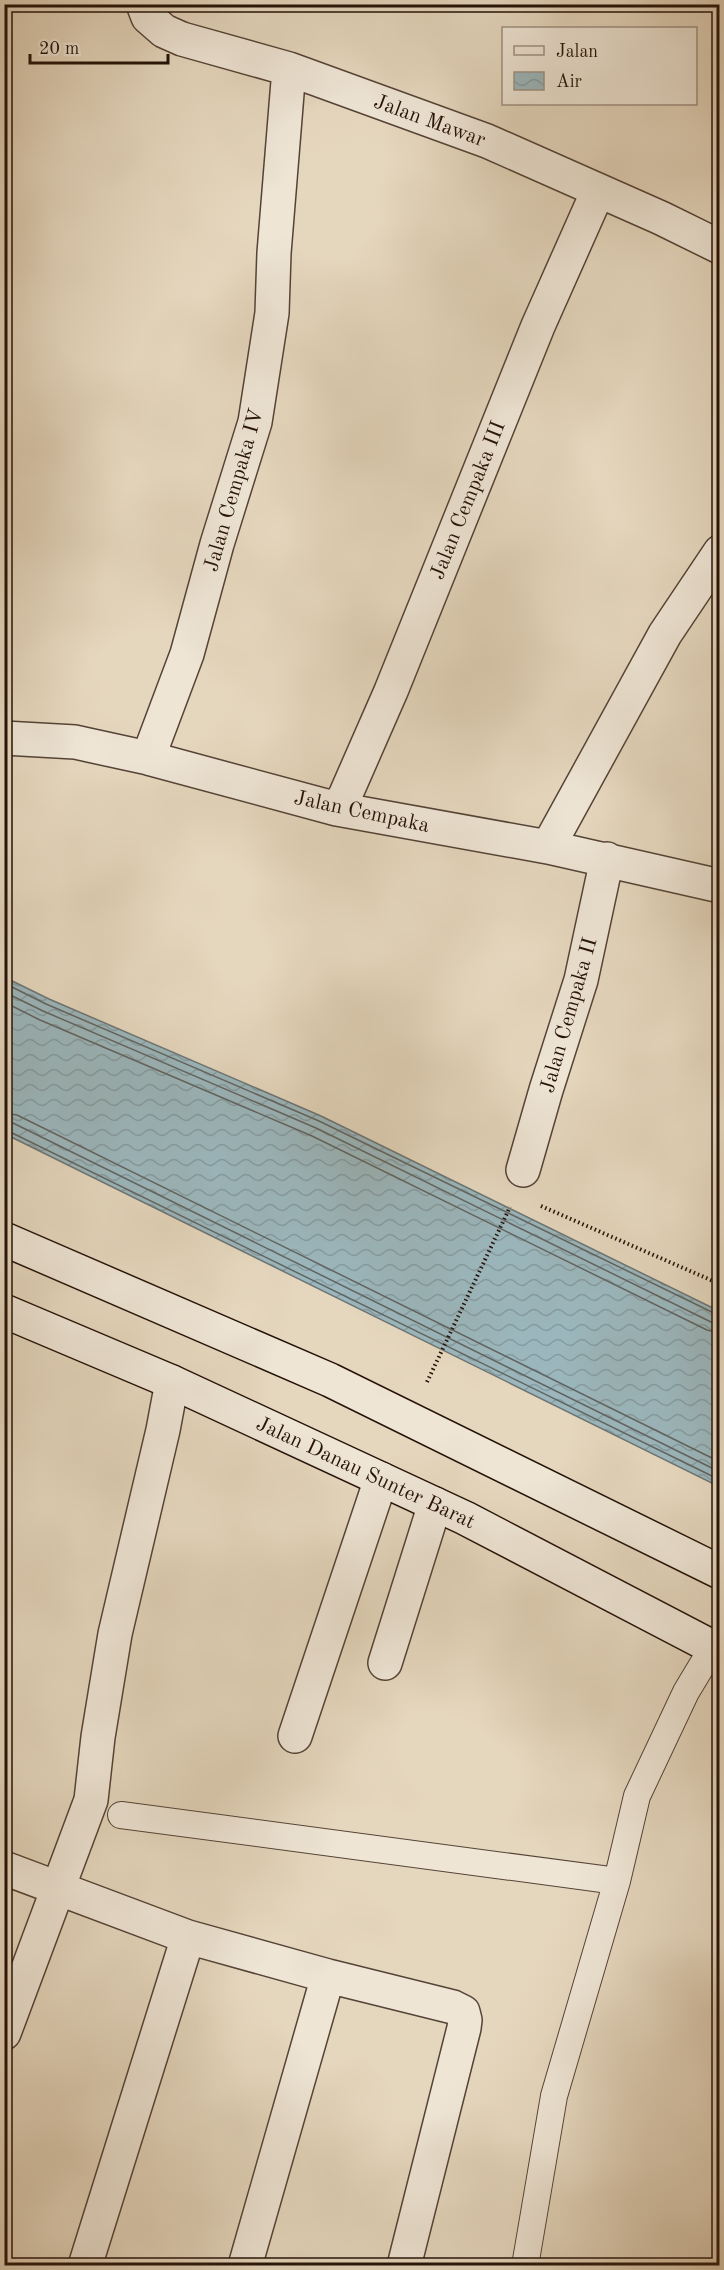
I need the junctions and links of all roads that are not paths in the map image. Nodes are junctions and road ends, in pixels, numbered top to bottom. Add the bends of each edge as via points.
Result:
1 (143, 4) edge
2 (289, 69) junction
3 (598, 191) junction
4 (720, 247) edge
5 (720, 552) edge
6 (4, 738) edge
7 (148, 758) junction
8 (337, 809) junction
9 (548, 847) junction
10 (607, 860) junction
11 (720, 886) edge
12 (524, 1170) dead end
13 (4, 1239) edge
14 (4, 1311) edge
15 (172, 1382) junction
16 (381, 1479) junction
17 (435, 1504) junction
18 (720, 1572) edge
19 (716, 1649) edge
20 (385, 1663) dead end
21 (295, 1736) dead end
22 (121, 1815) dead end
23 (4, 1868) edge
24 (617, 1881) junction
25 (60, 1889) junction
26 (188, 1937) junction
27 (328, 1976) junction
28 (4, 2033) edge
29 (85, 2265) edge
30 (245, 2265) edge
31 (404, 2265) edge
32 (525, 2265) edge

1 - 2 street, Jalan Mawar via 148,18 164,31 216,50
2 - 3 street, Jalan Mawar via 487,141
2 - 7 street, Jalan Cempaka IV via 272,313 255,422 186,654
3 - 4 street, Jalan Mawar
3 - 8 street, Jalan Cempaka III via 508,400 391,691
5 - 9 street via 665,634
6 - 7 street, Jalan Cempaka via 75,742
7 - 8 street, Jalan Cempaka
8 - 9 street, Jalan Cempaka
9 - 10 street, Jalan Cempaka
10 - 11 street, Jalan Cempaka
10 - 12 street, Jalan Cempaka II via 581,980
13 - 18 street via 330,1380
14 - 15 street, Jalan Danau Sunter Barat
15 - 16 street, Jalan Danau Sunter Barat
15 - 25 street via 115,1634 91,1800
16 - 17 street, Jalan Danau Sunter Barat
16 - 21 street
17 - 19 street, Jalan Danau Sunter Barat
17 - 20 street
19 - 24 lane via 686,1692 637,1796
22 - 24 lane
23 - 25 street
24 - 32 lane via 555,2096
25 - 26 street
25 - 28 street
26 - 27 street
26 - 29 street
27 - 30 street
27 - 31 street via 453,2007 465,2016

